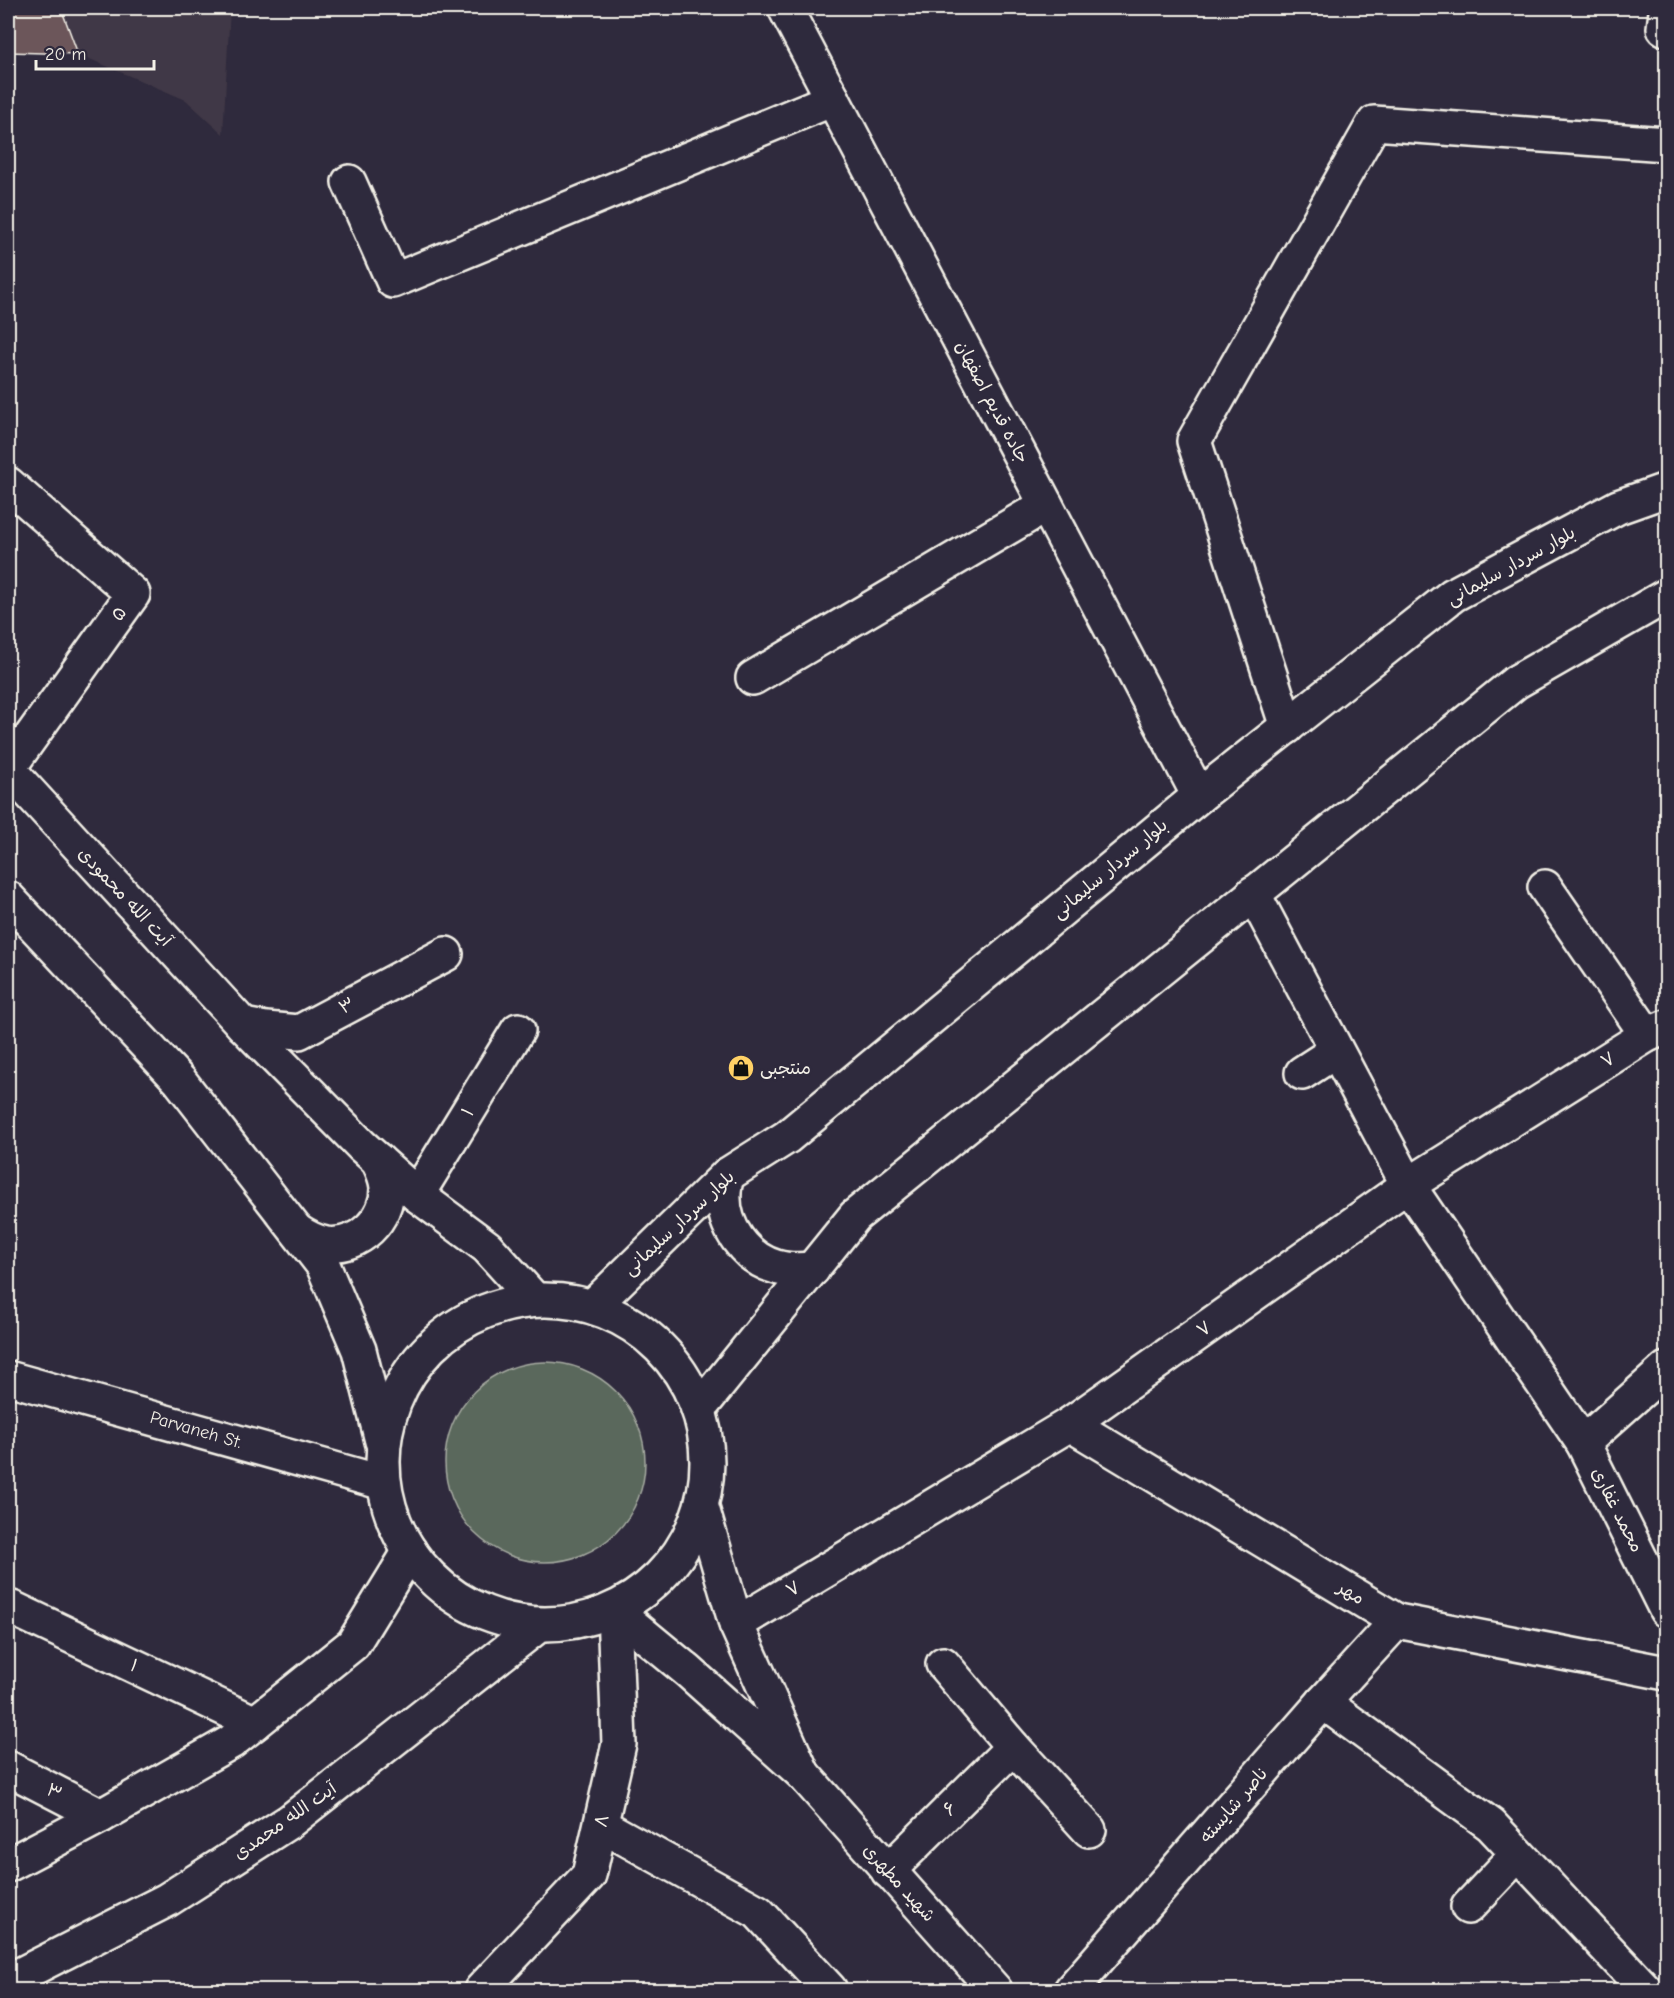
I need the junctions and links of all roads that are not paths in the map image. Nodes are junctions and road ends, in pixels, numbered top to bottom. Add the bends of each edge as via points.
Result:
1 (785, 8) edge
2 (1666, 12) edge
3 (1666, 29) edge
4 (832, 99) junction
5 (1666, 144) edge
6 (349, 182) dead end
7 (8, 484) edge
8 (1666, 490) edge
9 (1046, 505) junction
10 (1666, 596) edge
11 (753, 678) dead end
12 (1287, 727) junction
13 (8, 769) edge
14 (1199, 796) junction
15 (1545, 887) dead end
16 (1253, 893) junction
17 (8, 898) edge
18 (446, 954) dead end
19 (243, 1025) junction
20 (518, 1030) dead end
21 (1657, 1031) edge
22 (1336, 1051) junction
23 (1302, 1073) dead end
24 (378, 1160) junction
25 (727, 1175) junction
26 (1407, 1185) junction
27 (417, 1195) junction
28 (297, 1231) junction
29 (813, 1269) junction
30 (534, 1299) junction
31 (593, 1305) junction
32 (1666, 1369) edge
33 (8, 1378) edge
34 (699, 1409) junction
35 (1070, 1424) junction
36 (1583, 1443) junction
37 (384, 1446) junction
38 (384, 1483) junction
39 (702, 1508) junction
40 (410, 1551) junction
41 (12, 1608) dead end
42 (614, 1610) junction
43 (1666, 1610) edge
44 (1397, 1621) junction
45 (735, 1624) junction
46 (539, 1625) junction
47 (943, 1664) dead end
48 (1666, 1673) edge
49 (1323, 1702) junction
50 (255, 1723) junction
51 (1013, 1746) junction
52 (8, 1768) edge
53 (803, 1774) junction
54 (101, 1816) junction
55 (601, 1825) junction
56 (1089, 1830) dead end
57 (1518, 1854) junction
58 (8, 1865) edge
59 (888, 1871) junction
60 (1468, 1907) dead end
61 (8, 1981) edge
62 (481, 1990) edge
63 (830, 1990) edge
64 (995, 1990) edge
65 (1071, 1990) edge
66 (1646, 1990) edge

1 - 4 main road, جاده قدیم اصفهان
2 - 3 main road
4 - 6 main road via 393,281
4 - 9 main road, جاده قدیم اصفهان
5 - 12 main road via 1374,123 1194,441
7 - 13 main road, ۵ via 133,594
8 - 12 main road, بلوار سردار سلیمانی via 1618,507 1453,595
9 - 11 main road
9 - 14 main road, جاده قدیم اصفهان
10 - 16 main road via 1516,682
12 - 14 main road, بلوار سردار سلیمانی
13 - 19 main road, آیت الله محمودی
14 - 25 main road, بلوار سردار سلیمانی via 787,1137
15 - 21 main road
16 - 22 main road, محمد غفاری
16 - 29 main road via 855,1216
17 - 28 main road via 180,1081
18 - 19 main road, ۳ via 299,1032
19 - 24 main road, آیت الله محمودی
20 - 27 main road, ۱
21 - 26 main road, ۷
22 - 23 main road
22 - 26 main road, محمد غفاری
24 - 27 main road, آیت الله محمودی
24 - 28 main road via 387,1187 381,1215 372,1227 359,1238 335,1244 310,1240
25 - 29 main road via 723,1194 726,1214 744,1248 776,1267
25 - 31 main road, بلوار سردار سلیمانی
26 - 35 main road, ۷
26 - 36 main road, محمد غفاری
27 - 30 main road, آیت الله محمودی via 486,1247
28 - 37 main road via 323,1265 359,1350
29 - 34 main road
30 - 31 main road
30 - 37 main road via 495,1306 453,1327 418,1359 395,1400
31 - 34 main road via 639,1328 675,1364
32 - 36 main road
33 - 38 main road, Parvaneh St.
34 - 39 main road via 708,1458
35 - 44 main road, مهر
35 - 45 main road, ۷
36 - 43 main road, محمد غفاری
37 - 38 main road
38 - 40 main road via 393,1518
39 - 42 main road via 680,1554 646,1590
39 - 45 main road
40 - 46 main road via 434,1581 466,1604 501,1619
40 - 50 main road via 353,1644
41 - 50 main road, ۱
42 - 46 main road via 578,1622
42 - 53 main road
42 - 55 main road, ۸ via 619,1744
44 - 48 main road, مهر
44 - 49 main road, ناصر شایسته
45 - 53 main road
46 - 61 main road, آیت الله محمدی via 290,1821 167,1900
47 - 51 main road
49 - 57 main road via 1491,1825
49 - 65 main road, ناصر شایسته
50 - 54 main road via 231,1742
51 - 56 main road
51 - 59 main road, ۶
52 - 54 main road, ۳
53 - 59 main road, شهید مطهری
54 - 58 main road
55 - 62 main road, ۸ via 589,1875
55 - 63 main road via 758,1912
57 - 60 main road
57 - 66 main road
59 - 64 main road, شهید مطهری

